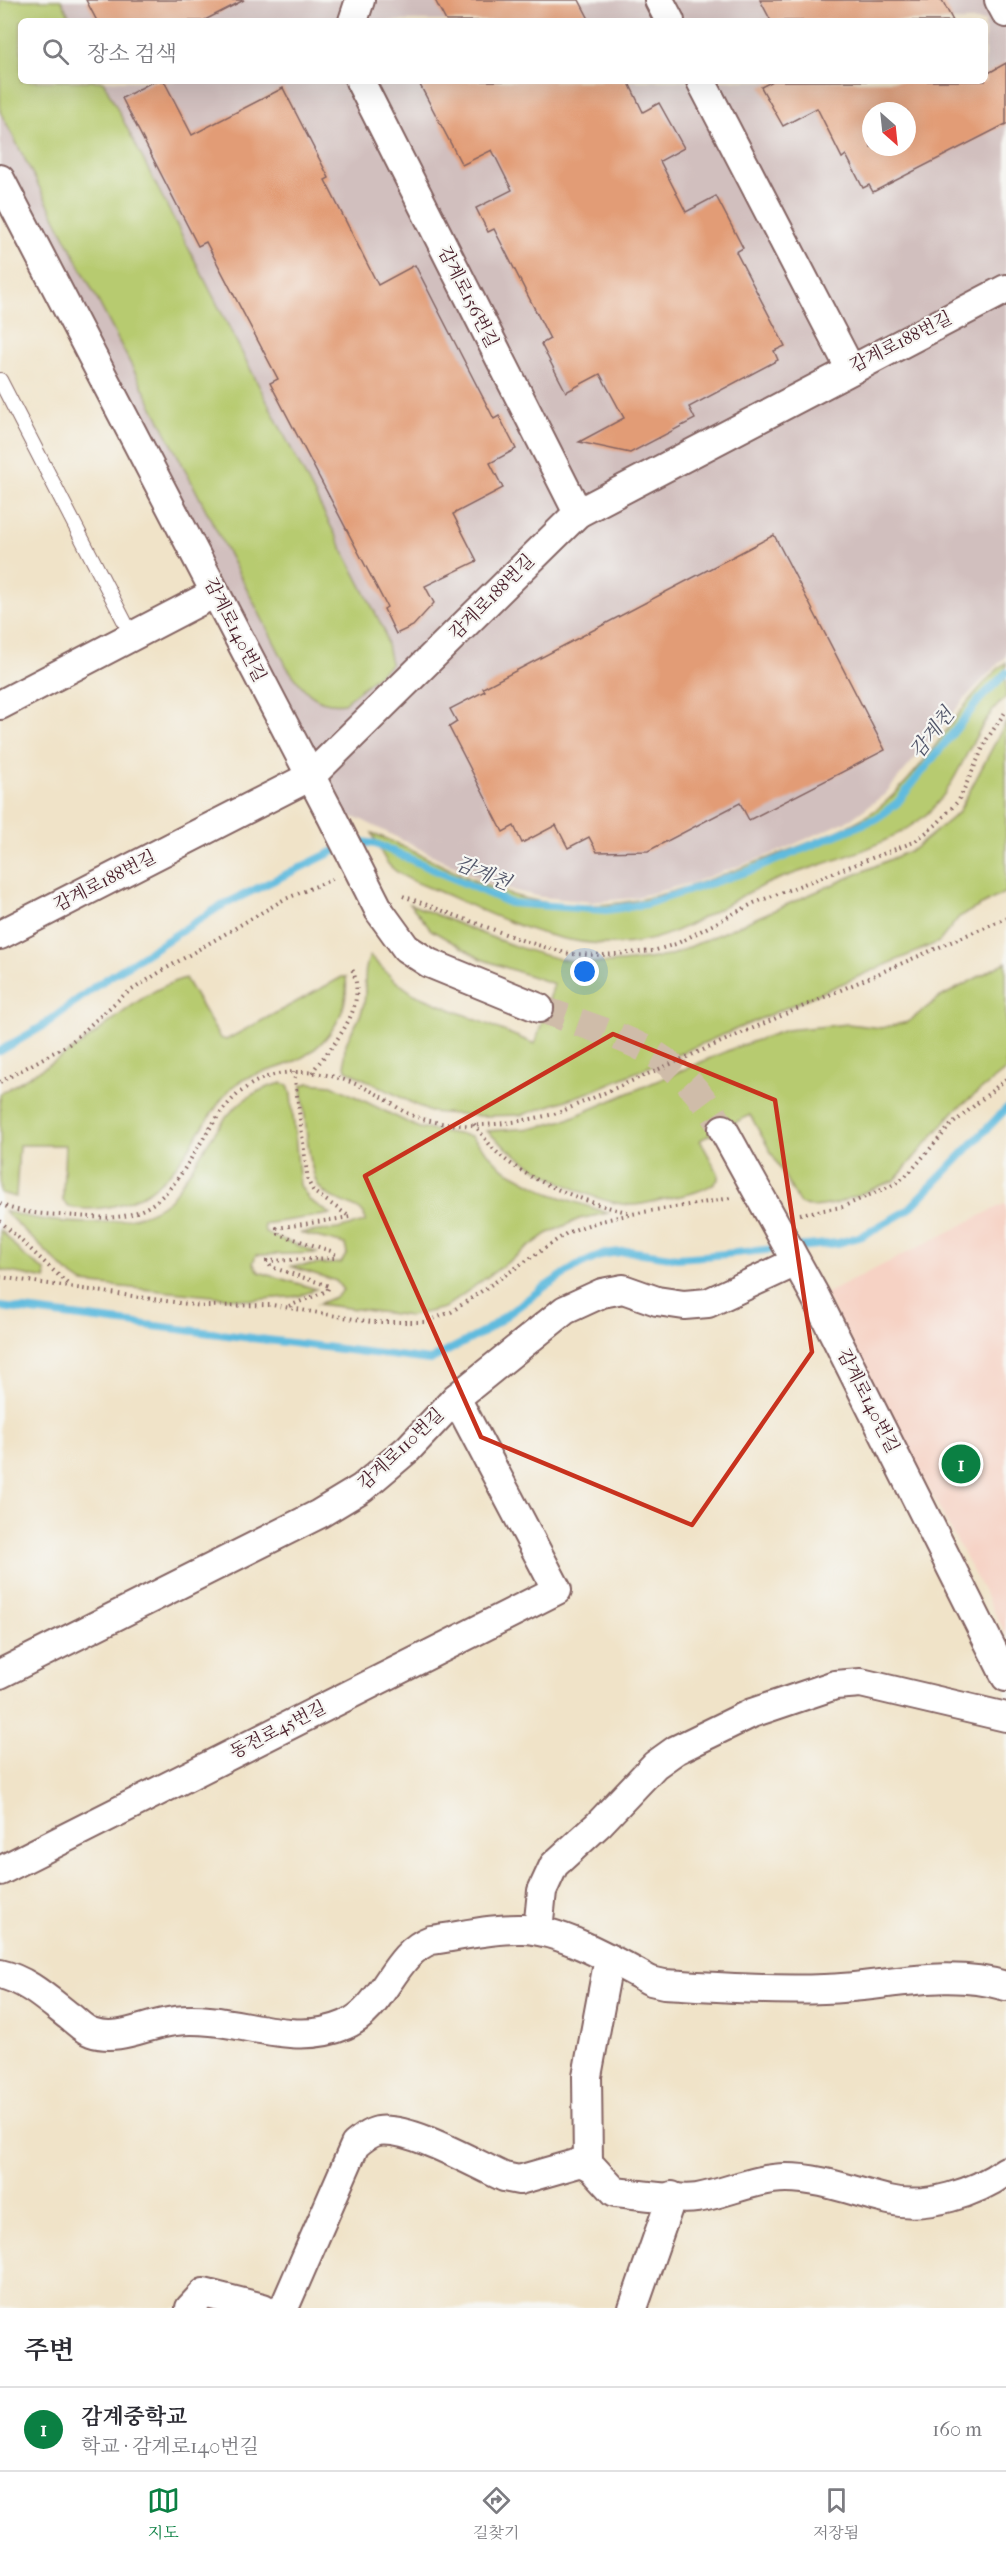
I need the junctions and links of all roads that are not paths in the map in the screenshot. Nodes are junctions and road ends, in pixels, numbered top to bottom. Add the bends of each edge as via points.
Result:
1 (360, 0) edge
2 (659, 0) edge
3 (999, 0) edge
4 (1006, 13) edge
5 (354, 18) edge
6 (668, 18) edge
7 (362, 84) edge
8 (703, 84) edge
9 (0, 179) edge
10 (1006, 289) edge
11 (850, 368) junction
12 (0, 380) edge
13 (578, 513) junction
14 (216, 593) junction
15 (132, 636) junction
16 (0, 705) edge
17 (311, 776) junction
18 (0, 935) edge
19 (539, 1008) tunnel mouth
20 (723, 1129) tunnel mouth
21 (796, 1262) junction
22 (456, 1398) junction
23 (0, 1674) edge
24 (1006, 1677) edge
25 (1006, 1717) edge
26 (0, 1871) edge
27 (538, 1930) junction
28 (609, 1958) junction
29 (0, 1974) edge
30 (1006, 1986) edge
31 (588, 2164) junction
32 (1006, 2171) edge
33 (672, 2196) junction
34 (190, 2308) edge
35 (263, 2308) edge
36 (284, 2308) edge
37 (633, 2308) edge

1 - 5 street
2 - 6 street
3 - 4 street
7 - 13 street, 감계로156번길
8 - 11 street
9 - 14 street, 감계로140번길
10 - 11 street, 감계로188번길
11 - 13 street, 감계로188번길
12 - 15 lane
13 - 17 street, 감계로188번길
14 - 15 street
14 - 17 street, 감계로140번길
15 - 16 street
17 - 18 street, 감계로188번길
17 - 19 street, 감계로140번길, bridge via 380,912 406,948 429,963
20 - 21 street, 감계로140번길
21 - 22 street, 감계로110번길 via 708,1303 657,1301 623,1289 602,1293 565,1310
21 - 24 street, 감계로140번길
22 - 23 street, 감계로110번길 via 408,1449 369,1482 319,1514
22 - 26 street, 동전로45번길 via 557,1590
25 - 27 street via 861,1683 835,1685 752,1713 676,1750 655,1765 554,1865 542,1891
27 - 28 street
27 - 29 street via 431,1940 417,1945 375,2002 348,2024 321,2034 295,2035 222,2022 176,2021 104,2036 87,2031 30,1986
28 - 30 street via 664,1984 825,1989 941,1977 978,1978
28 - 31 street via 588,2076
31 - 33 street via 615,2192
31 - 36 street via 582,2162 519,2180 406,2133 379,2131 366,2135 355,2145
32 - 33 street via 949,2198 927,2201 892,2201 812,2179 784,2178 695,2198
33 - 37 street
34 - 35 street via 204,2294

